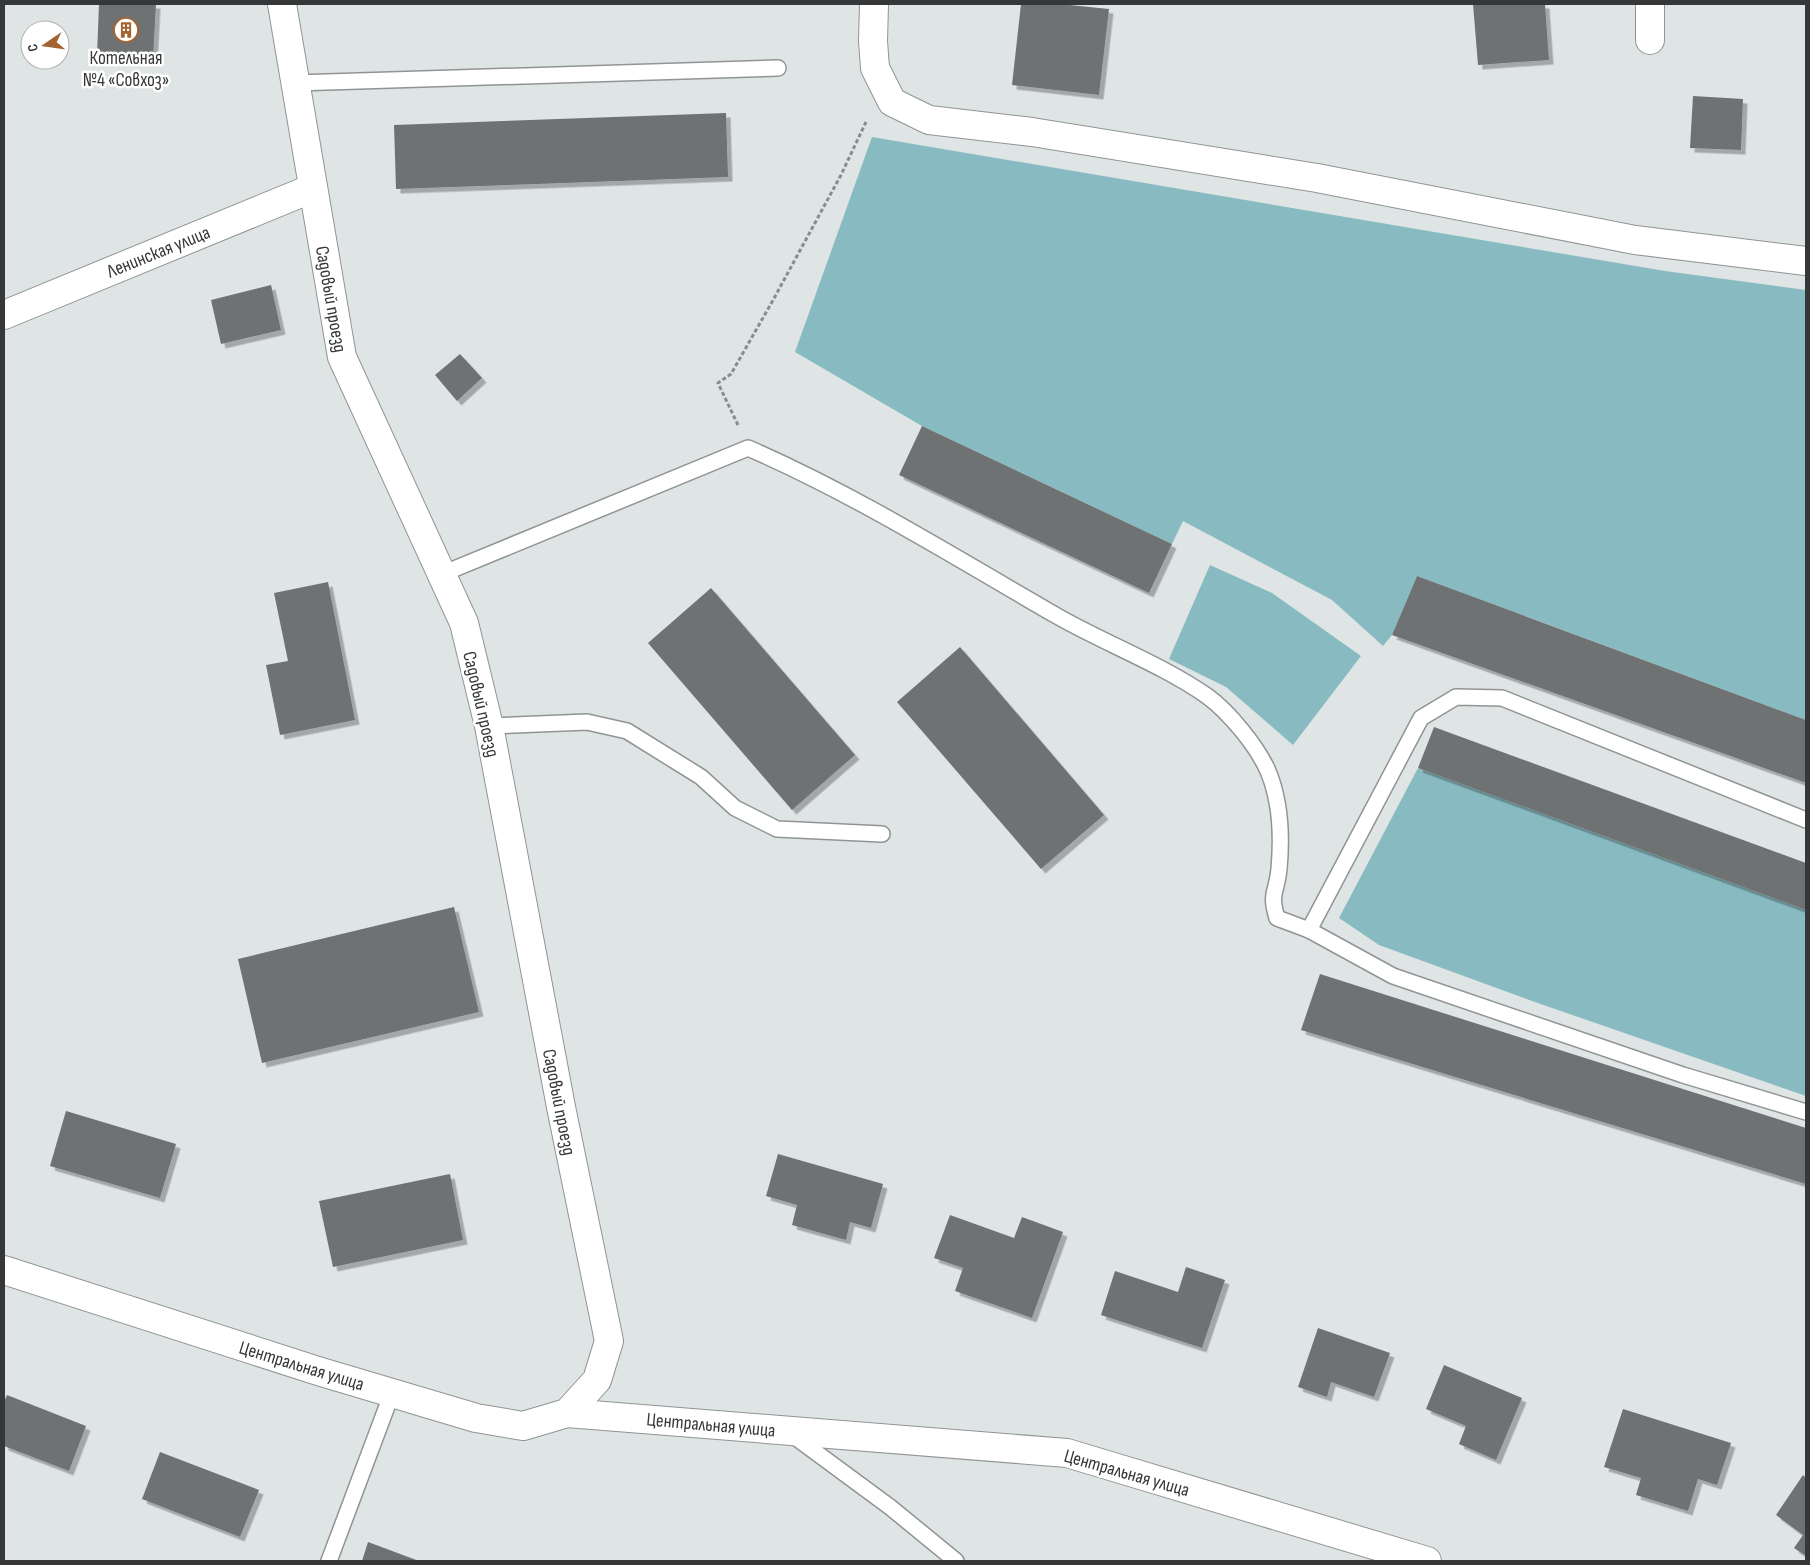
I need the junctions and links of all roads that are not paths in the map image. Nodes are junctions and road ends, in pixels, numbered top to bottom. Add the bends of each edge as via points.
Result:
1 (282, 4) edge
2 (874, 4) edge
3 (1650, 4) edge
4 (1650, 40) dead end
5 (778, 68) dead end
6 (295, 83) junction
7 (313, 188) junction
8 (1806, 261) edge
9 (4, 315) edge
10 (442, 574) junction
11 (489, 726) junction
12 (1806, 820) edge
13 (882, 834) dead end
14 (1309, 930) junction
15 (1806, 1112) edge
16 (4, 1270) edge
17 (392, 1393) junction
18 (567, 1413) junction
19 (787, 1430) junction
20 (329, 1561) edge
21 (956, 1561) edge
22 (1427, 1561) edge

1 - 6 street, Садовый проезд
2 - 8 street via 875,68 892,102 929,120 1032,132 1318,178 1635,240
3 - 4 street
5 - 6 lane
6 - 7 street, Садовый проезд
7 - 9 street, Ленинская улица
7 - 10 street, Садовый проезд via 342,358
10 - 11 street, Садовый проезд via 464,623
10 - 14 lane via 748,448 805,472 1086,632 1208,697 1242,730 1268,770 1281,814 1279,871 1272,901 1277,918
11 - 13 lane via 587,722 627,731 701,777 735,808 777,829
11 - 18 street, Садовый проезд via 608,1341 597,1380
12 - 14 lane via 1502,698 1456,697 1421,718
14 - 15 lane via 1393,976 1683,1075
16 - 17 street, Центральная улица
17 - 18 street, Центральная улица via 476,1418 523,1426
17 - 20 lane
18 - 19 street, Центральная улица
19 - 21 lane
19 - 22 street, Центральная улица via 1067,1453

